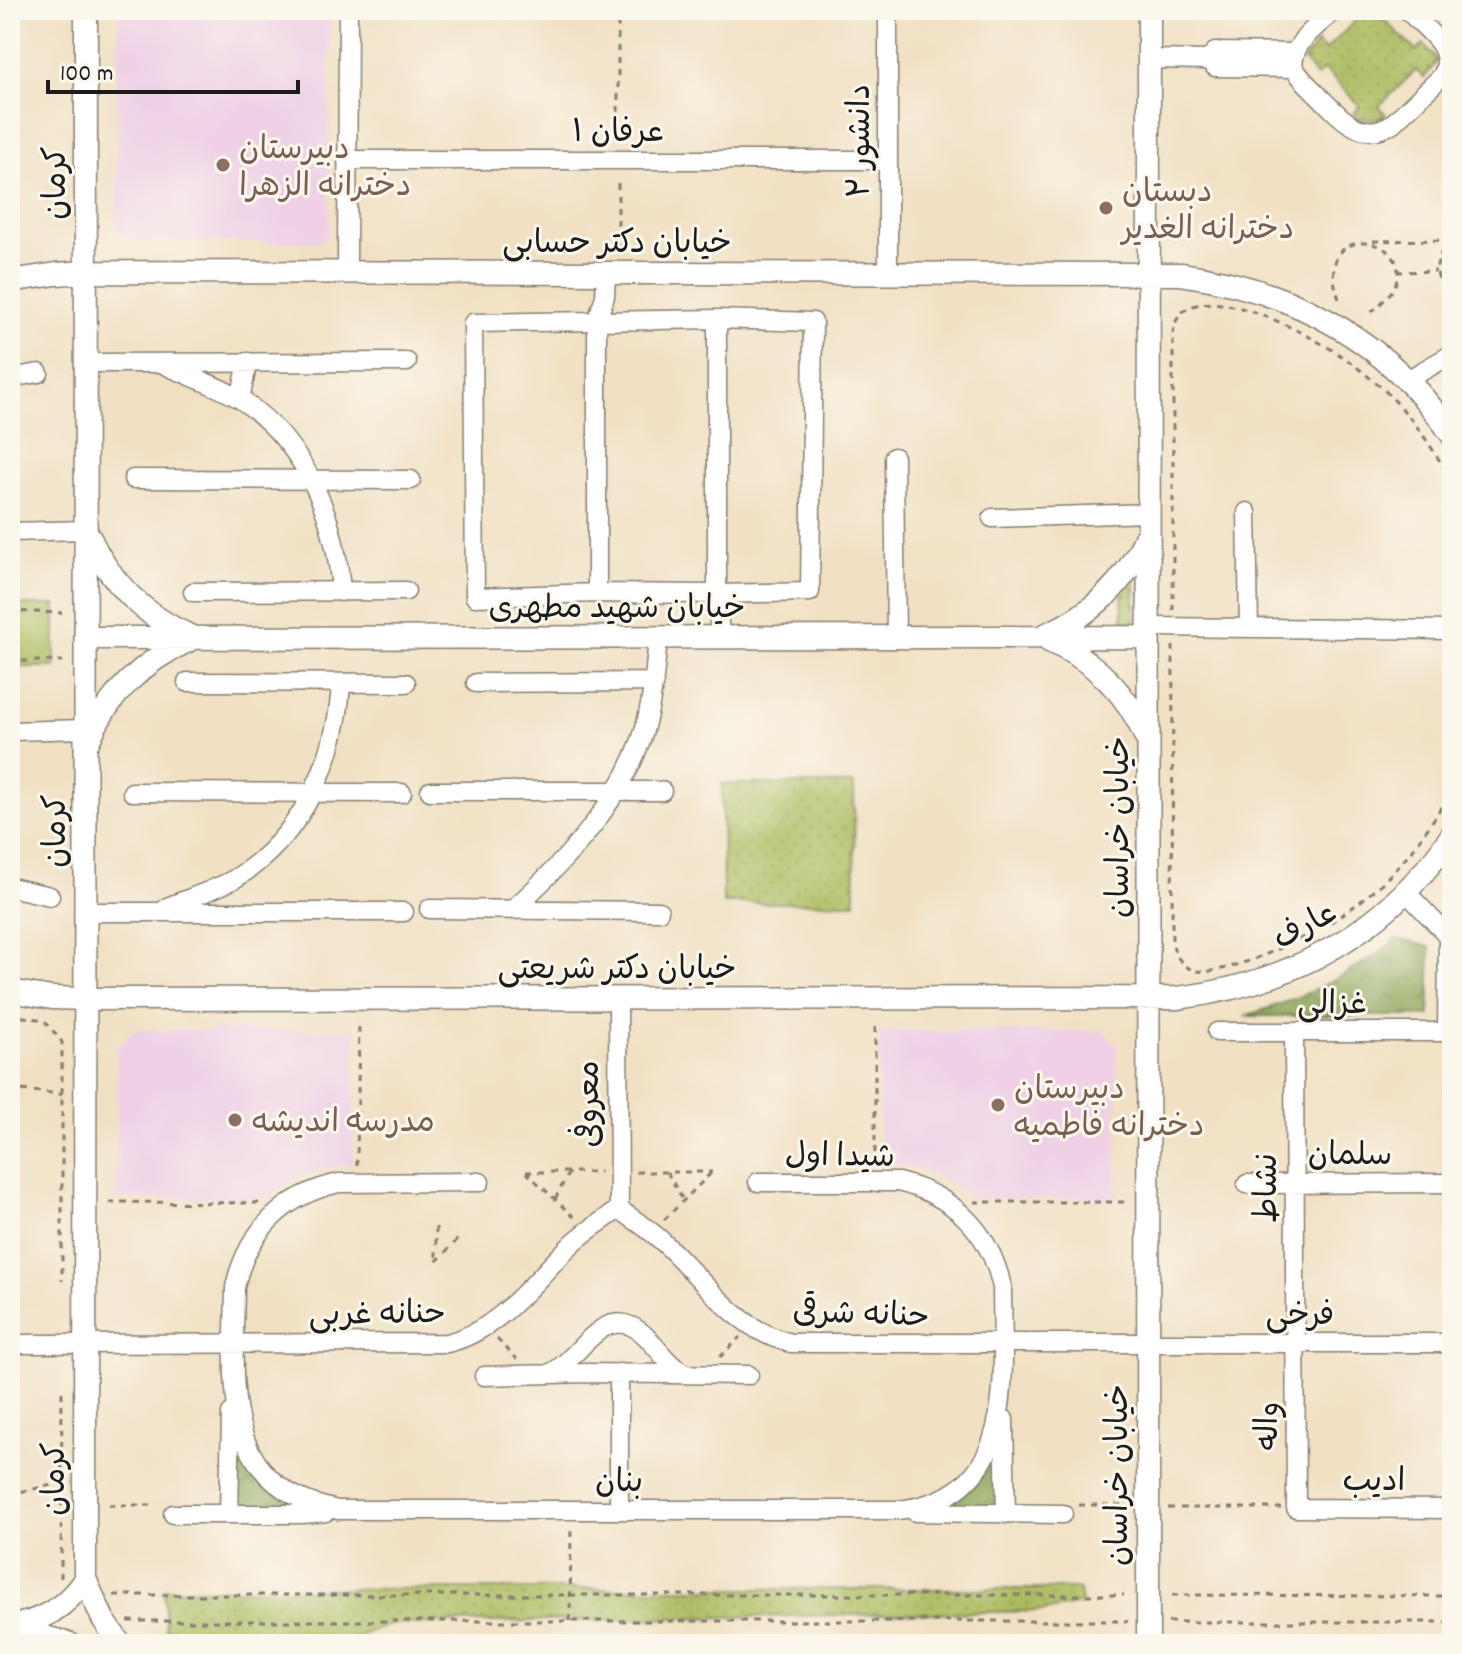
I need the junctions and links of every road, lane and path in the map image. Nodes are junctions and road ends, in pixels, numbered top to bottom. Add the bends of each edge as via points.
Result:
1 (86, 10) edge
2 (348, 10) edge
3 (618, 10) edge
4 (888, 10) edge
5 (1149, 10) edge
6 (1335, 10) edge
7 (1407, 10) edge
8 (1149, 59) junction
9 (1294, 60) junction
10 (1449, 61) edge
11 (618, 147) dead end
12 (348, 160) junction
13 (888, 160) junction
14 (618, 173) dead end
15 (1365, 241) junction
16 (1452, 241) edge
17 (618, 249) dead end
18 (1436, 271) junction
19 (86, 272) junction
20 (1397, 272) junction
21 (347, 273) junction
22 (606, 273) junction
23 (888, 273) junction
24 (1149, 273) junction
25 (10, 281) edge
26 (1452, 297) edge
27 (1339, 299) dead end
28 (1367, 316) dead end
29 (717, 319) junction
30 (597, 321) junction
31 (1452, 354) edge
32 (248, 362) junction
33 (407, 362) dead end
34 (86, 363) junction
35 (158, 363) junction
36 (39, 373) dead end
37 (10, 378) edge
38 (1407, 380) junction
39 (240, 399) junction
40 (1452, 435) edge
41 (894, 457) dead end
42 (133, 479) dead end
43 (312, 480) junction
44 (411, 480) dead end
45 (1452, 482) edge
46 (1247, 512) dead end
47 (992, 518) dead end
48 (1149, 521) junction
49 (86, 530) junction
50 (10, 532) edge
51 (406, 591) dead end
52 (193, 592) dead end
53 (341, 592) junction
54 (597, 593) junction
55 (717, 594) junction
56 (10, 611) edge
57 (62, 613) dead end
58 (1173, 627) junction
59 (1249, 628) junction
60 (1452, 630) edge
61 (1149, 632) junction
62 (720, 637) junction
63 (896, 637) junction
64 (1040, 637) junction
65 (86, 638) junction
66 (194, 638) junction
67 (658, 638) junction
68 (10, 661) edge
69 (62, 661) dead end
70 (187, 682) dead end
71 (654, 682) junction
72 (341, 683) junction
73 (406, 683) dead end
74 (476, 683) dead end
75 (10, 731) edge
76 (86, 738) junction
77 (1149, 746) junction
78 (1452, 788) edge
79 (430, 791) dead end
80 (616, 791) junction
81 (662, 791) dead end
82 (132, 792) dead end
83 (313, 793) junction
84 (402, 793) dead end
85 (1452, 835) edge
86 (234, 879) junction
87 (546, 879) junction
88 (10, 887) edge
89 (1406, 892) junction
90 (50, 896) dead end
91 (429, 909) dead end
92 (512, 910) junction
93 (565, 910) junction
94 (158, 911) junction
95 (659, 911) dead end
96 (85, 912) junction
97 (252, 912) junction
98 (404, 912) dead end
99 (1450, 938) edge
100 (10, 991) edge
101 (86, 999) junction
102 (618, 999) junction
103 (1148, 1000) junction
104 (10, 1015) edge
105 (359, 1023) dead end
106 (875, 1023) dead end
107 (1217, 1032) dead end
108 (1294, 1032) junction
109 (1450, 1032) edge
110 (10, 1089) edge
111 (62, 1094) junction
112 (357, 1169) dead end
113 (875, 1169) dead end
114 (569, 1172) junction
115 (600, 1172) dead end
116 (635, 1172) dead end
117 (667, 1172) junction
118 (480, 1182) dead end
119 (758, 1182) dead end
120 (1295, 1183) junction
121 (1452, 1183) edge
122 (1247, 1184) dead end
123 (555, 1199) junction
124 (683, 1200) junction
125 (109, 1202) dead end
126 (970, 1202) dead end
127 (1125, 1202) dead end
128 (266, 1203) dead end
129 (619, 1209) junction
130 (576, 1219) dead end
131 (663, 1220) dead end
132 (436, 1227) dead end
133 (459, 1238) dead end
134 (62, 1281) dead end
135 (740, 1337) dead end
136 (496, 1338) dead end
137 (1296, 1343) junction
138 (1452, 1343) edge
139 (10, 1344) edge
140 (85, 1344) junction
141 (1002, 1344) junction
142 (1148, 1344) junction
143 (234, 1345) junction
144 (571, 1359) junction
145 (665, 1359) junction
146 (522, 1364) dead end
147 (712, 1364) dead end
148 (587, 1373) junction
149 (619, 1373) junction
150 (649, 1373) junction
151 (545, 1375) junction
152 (691, 1375) junction
153 (749, 1375) dead end
154 (484, 1376) dead end
155 (234, 1387) junction
156 (62, 1389) dead end
157 (1002, 1396) junction
158 (85, 1482) junction
159 (61, 1483) junction
160 (10, 1494) edge
161 (1148, 1508) junction
162 (1290, 1508) junction
163 (1452, 1509) edge
164 (338, 1510) junction
165 (619, 1510) junction
166 (897, 1510) junction
167 (173, 1514) dead end
168 (229, 1514) junction
169 (1006, 1514) junction
170 (1063, 1514) dead end
171 (571, 1523) dead end
172 (61, 1579) dead end
173 (85, 1579) junction
174 (114, 1595) dead end
175 (570, 1595) junction
176 (1124, 1595) dead end
177 (1172, 1595) dead end
178 (1452, 1596) edge
179 (124, 1621) dead end
180 (570, 1621) junction
181 (1452, 1622) edge
182 (10, 1626) edge
183 (1148, 1633) edge
184 (70, 1644) edge
185 (120, 1644) edge

1 - 19 street, کرمان
2 - 12 street
3 - 11 path
4 - 13 street, دانشور ۲
5 - 8 street, خیابان خراسان
6 - 9 street
7 - 10 street
8 - 9 street via 1208,60 1215,52
8 - 24 street, خیابان خراسان
9 - 10 street via 1346,123 1370,132 1393,123
12 - 13 street, عرفان ۱
12 - 21 street
13 - 23 street, دانشور ۲
14 - 17 path
15 - 16 path
15 - 20 path via 1391,254
15 - 27 path via 1346,247 1334,264
16 - 18 path via 1441,253
18 - 20 path
18 - 26 path
19 - 21 street, خیابان دکتر حسابی
19 - 25 street, خیابان دکتر حسابی
19 - 34 street, کرمان
20 - 28 path via 1392,291
21 - 22 street, خیابان دکتر حسابی
22 - 23 street, خیابان دکتر حسابی
22 - 30 street
23 - 24 street, خیابان دکتر حسابی
24 - 38 street via 1211,278 1300,305 1354,335
24 - 48 street, خیابان خراسان
29 - 30 street
29 - 55 street
29 - 55 street via 813,322 810,592
30 - 54 street
30 - 54 street via 473,323 475,597
31 - 38 street
32 - 33 street
32 - 35 street
32 - 39 street
34 - 35 street
34 - 49 street, کرمان
35 - 39 street
36 - 37 street
38 - 40 street
39 - 43 street via 288,443
41 - 63 street
42 - 43 street
43 - 44 street
43 - 53 street via 336,545
45 - 58 path via 1405,412 1340,355 1263,316 1207,302 1191,305 1180,314 1173,333
46 - 59 street
47 - 48 street
48 - 61 street, خیابان خراسان
48 - 64 street via 1127,571 1107,595 1076,620
49 - 50 street
49 - 65 street, کرمان
49 - 66 street via 104,565 129,595 153,616
51 - 53 street
52 - 53 street
54 - 55 street
55 - 62 street
56 - 57 path
58 - 59 street
58 - 61 street
58 - 78 path via 1172,940 1178,959 1189,968 1204,971 1260,957 1337,918 1403,861
59 - 60 street
61 - 64 street, خیابان شهید مطهری
61 - 77 street, خیابان خراسان
62 - 63 street, خیابان شهید مطهری
62 - 67 street, خیابان شهید مطهری
63 - 64 street, خیابان شهید مطهری
64 - 77 street via 1076,654 1107,679 1127,703
65 - 66 street, خیابان شهید مطهری
65 - 76 street, کرمان
66 - 67 street, خیابان شهید مطهری
66 - 76 street via 159,656 129,681
67 - 71 street
68 - 69 path
70 - 72 street
71 - 74 street
71 - 80 street via 641,740
72 - 73 street
72 - 83 street via 331,750
75 - 76 street
76 - 96 street, کرمان
77 - 103 street, خیابان خراسان
79 - 80 street
80 - 81 street
80 - 87 street
82 - 83 street
83 - 84 street
83 - 86 street via 287,832
85 - 89 street, عارف
86 - 94 street
86 - 97 street
87 - 92 street
87 - 93 street
88 - 90 street
89 - 99 street, غزالی
89 - 103 street, عارف via 1351,938 1268,979 1223,991
91 - 92 street
92 - 93 street
93 - 95 street
94 - 96 street
94 - 97 street
96 - 101 street, کرمان
97 - 98 street
99 - 109 street, غزالی
100 - 101 street, خیابان دکتر شریعتی
101 - 102 street, خیابان دکتر شریعتی
101 - 140 street, کرمان
102 - 103 street, خیابان دکتر شریعتی
102 - 129 street, معروفی
103 - 142 street, خیابان خراسان
104 - 111 path via 44,1020 62,1042
105 - 112 path
106 - 113 path
107 - 108 street, غزالی
108 - 109 street, غزالی
108 - 120 street, نشاط
110 - 111 path
111 - 134 path
114 - 115 path
114 - 123 path
114 - 123 path via 526,1172
116 - 117 path
117 - 124 path
117 - 124 path via 712,1172
118 - 143 street, بنان via 339,1183 295,1199 270,1218 244,1256 235,1287
119 - 141 street, شیدا اول via 898,1182 943,1199 977,1229 993,1256 1002,1287
120 - 121 street, سلمان
120 - 122 street, سلمان
120 - 137 street, نشاط
123 - 130 path
124 - 131 path
125 - 128 path
126 - 127 path
129 - 141 street, حنانه شرقی via 662,1240 741,1319 769,1337 801,1344
129 - 143 street, حنانه غربی via 576,1240 497,1319 468,1337 436,1344
132 - 133 path via 436,1262
135 - 147 path
136 - 146 path
137 - 138 street, فرخی
137 - 142 street, فرخی
137 - 162 street, واله
139 - 140 street, حنانه غربی
140 - 143 street, حنانه غربی
140 - 158 street, کرمان
141 - 142 street, حنانه شرقی
141 - 157 street, بنان
142 - 161 street, خیابان خراسان
143 - 155 street, بنان
144 - 145 street via 599,1329 618,1323 637,1329
144 - 148 street
144 - 151 street
145 - 150 street
145 - 152 street
148 - 149 street
148 - 151 street
149 - 150 street
149 - 165 street
150 - 152 street
151 - 154 street
152 - 153 street
155 - 164 street, بنان via 238,1423 259,1465 294,1495
155 - 168 street
156 - 159 path
157 - 166 street, بنان via 994,1438 969,1479 943,1498
157 - 169 street
158 - 159 path
158 - 173 street, کرمان
159 - 160 path
159 - 172 path
161 - 162 path
161 - 183 street, خیابان خراسان
162 - 163 street, ادیب
164 - 165 street, بنان
164 - 168 street
165 - 166 street, بنان
166 - 169 street
167 - 168 street
169 - 170 street
171 - 175 path
173 - 182 street via 49,1614
173 - 185 street, کرمان
174 - 175 path
175 - 176 path
175 - 180 path
177 - 178 path
179 - 180 path
180 - 183 path
181 - 183 path
182 - 184 street

